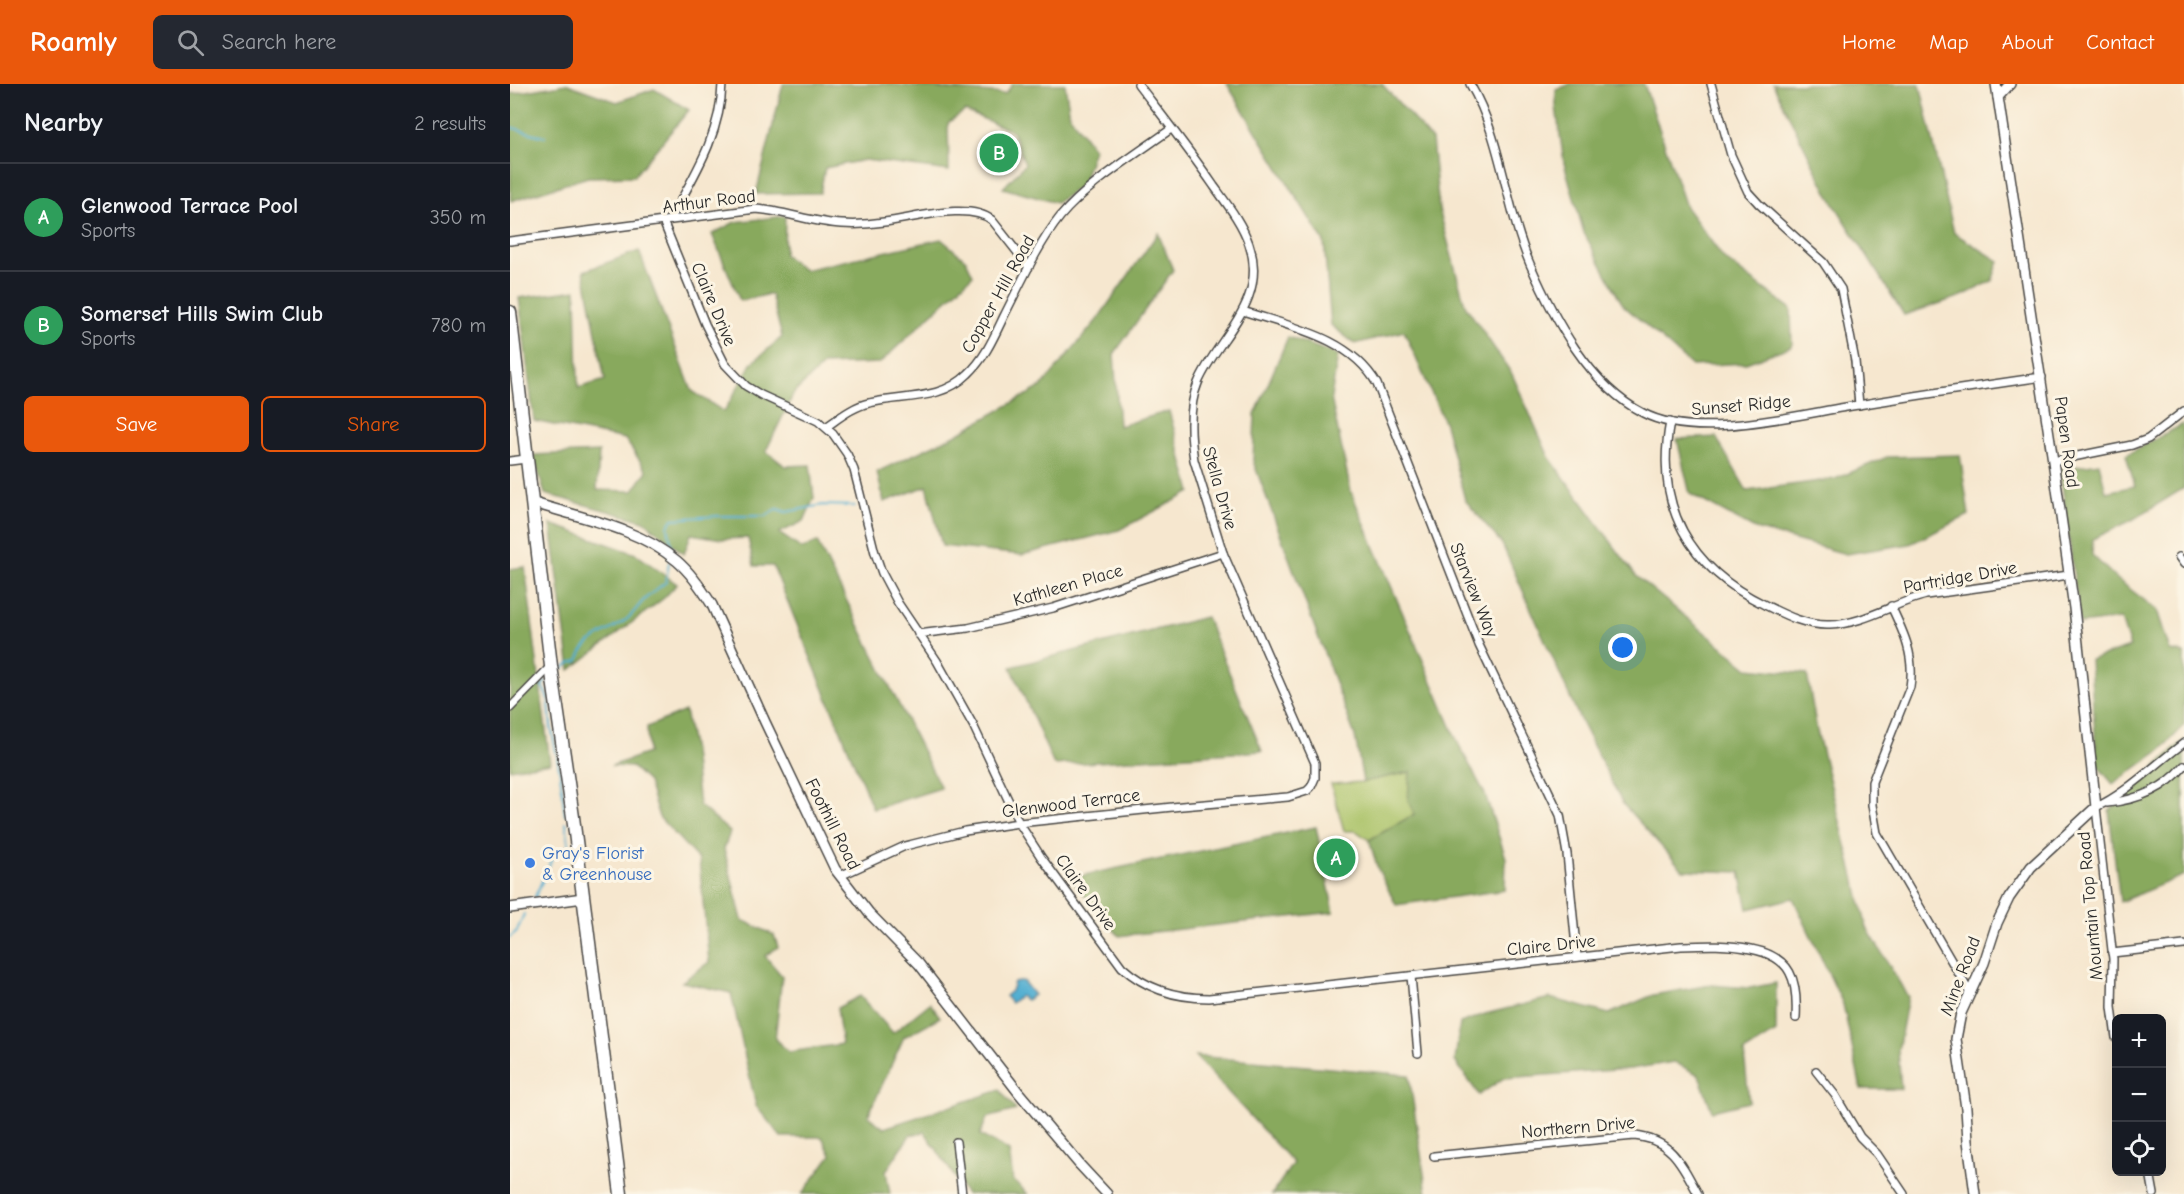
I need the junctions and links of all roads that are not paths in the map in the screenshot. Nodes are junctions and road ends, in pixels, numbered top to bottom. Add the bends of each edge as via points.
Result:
1 (722, 84) edge
2 (1138, 84) edge
3 (1711, 84) edge
4 (1996, 84) edge
5 (2010, 84) edge
6 (1473, 85) edge
7 (1998, 97) junction
8 (1171, 129) junction
9 (667, 221) junction
10 (510, 241) edge
11 (1029, 267) junction
12 (1243, 311) junction
13 (510, 312) edge
14 (2042, 377) junction
15 (1859, 405) junction
16 (2184, 411) edge
17 (1670, 422) junction
18 (826, 427) junction
19 (526, 459) junction
20 (510, 461) edge
21 (2053, 461) junction
22 (531, 502) junction
23 (1223, 553) junction
24 (2179, 557) dead end
25 (2184, 564) edge
26 (2069, 575) junction
27 (1891, 606) junction
28 (918, 634) junction
29 (551, 666) junction
30 (510, 708) edge
31 (2184, 743) edge
32 (2184, 766) edge
33 (1311, 787) joint
34 (2101, 805) junction
35 (1019, 823) junction
36 (840, 876) junction
37 (583, 898) junction
38 (510, 908) edge
39 (2184, 945) edge
40 (2112, 953) junction
41 (1577, 957) junction
42 (1411, 976) junction
43 (1970, 993) junction
44 (2113, 1014) edge
45 (1796, 1018) dead end
46 (1418, 1053) dead end
47 (1816, 1071) dead end
48 (956, 1142) dead end
49 (1434, 1156) dead end
50 (2151, 1176) edge
51 (621, 1194) edge
52 (962, 1194) edge
53 (1107, 1194) edge
54 (1698, 1194) edge
55 (1904, 1194) edge
56 (1975, 1194) edge
57 (2154, 1194) edge

1 - 9 street via 714,134
2 - 8 street, Stella Drive
3 - 15 street via 1731,155 1748,192 1823,262 1840,289 1855,361
4 - 7 street, Papen Road
5 - 7 street
6 - 17 street, Sunset Ridge via 1489,122 1526,253 1557,321 1617,397 1645,415
7 - 14 street, Papen Road
8 - 11 street, Copper Hill Road via 1074,202
8 - 12 street, Stella Drive via 1233,213 1249,244 1254,274
9 - 10 street, Arthur Road
9 - 11 street, Arthur Road via 756,209 844,225 975,212 992,220
9 - 18 street, Claire Drive via 724,364 746,386
11 - 18 street, Copper Hill Road via 983,357 956,384 935,394 868,403
12 - 23 street, Stella Drive via 1206,367 1192,408 1194,460
12 - 41 street, Starview Way via 1344,349 1369,371 1377,384 1479,645 1560,815
13 - 19 highway
14 - 15 street, Sunset Ridge
14 - 21 street, Papen Road
15 - 17 street, Sunset Ridge via 1715,425
16 - 21 street via 2148,439 2132,446
17 - 27 street, Partridge Drive via 1665,456 1671,502 1690,544 1712,569 1751,598 1804,622 1850,623
18 - 28 street, Claire Drive via 847,454 882,573
19 - 20 street
19 - 22 highway
21 - 26 street, Papen Road
22 - 29 highway
22 - 36 street, Foothill Road via 648,541 689,573 712,605
23 - 28 street, Kathleen Place via 1053,608 968,628
23 - 33 street, Stella Drive via 1315,763 1316,777
24 - 25 street
26 - 27 street, Partridge Drive via 1926,595
26 - 34 street, Papen Road
27 - 43 street via 1908,643 1911,678 1872,782 1876,833
28 - 35 street, Claire Drive via 973,725
29 - 30 street
29 - 37 highway
31 - 34 street
32 - 34 street via 2152,792
33 - 35 street, Glenwood Terrace via 1288,797
34 - 40 street, Mountain Top Road
34 - 43 street, Mine Road via 2054,844 2022,878 2003,910
35 - 36 street, Glenwood Terrace via 920,841
35 - 42 street, Claire Drive via 1122,967 1153,988 1209,998
36 - 53 street, Foothill Road via 869,913 919,964 1019,1094
37 - 38 street
37 - 51 highway
39 - 40 street
40 - 44 street, Mountain Top Road
41 - 42 street, Claire Drive
41 - 45 street, Claire Drive via 1712,944 1765,952 1775,955 1788,969 1796,992
42 - 46 street
43 - 56 street, Mine Road via 1956,1039
47 - 55 street
48 - 52 street
49 - 54 street, Northern Drive via 1649,1137 1666,1146
50 - 57 street

